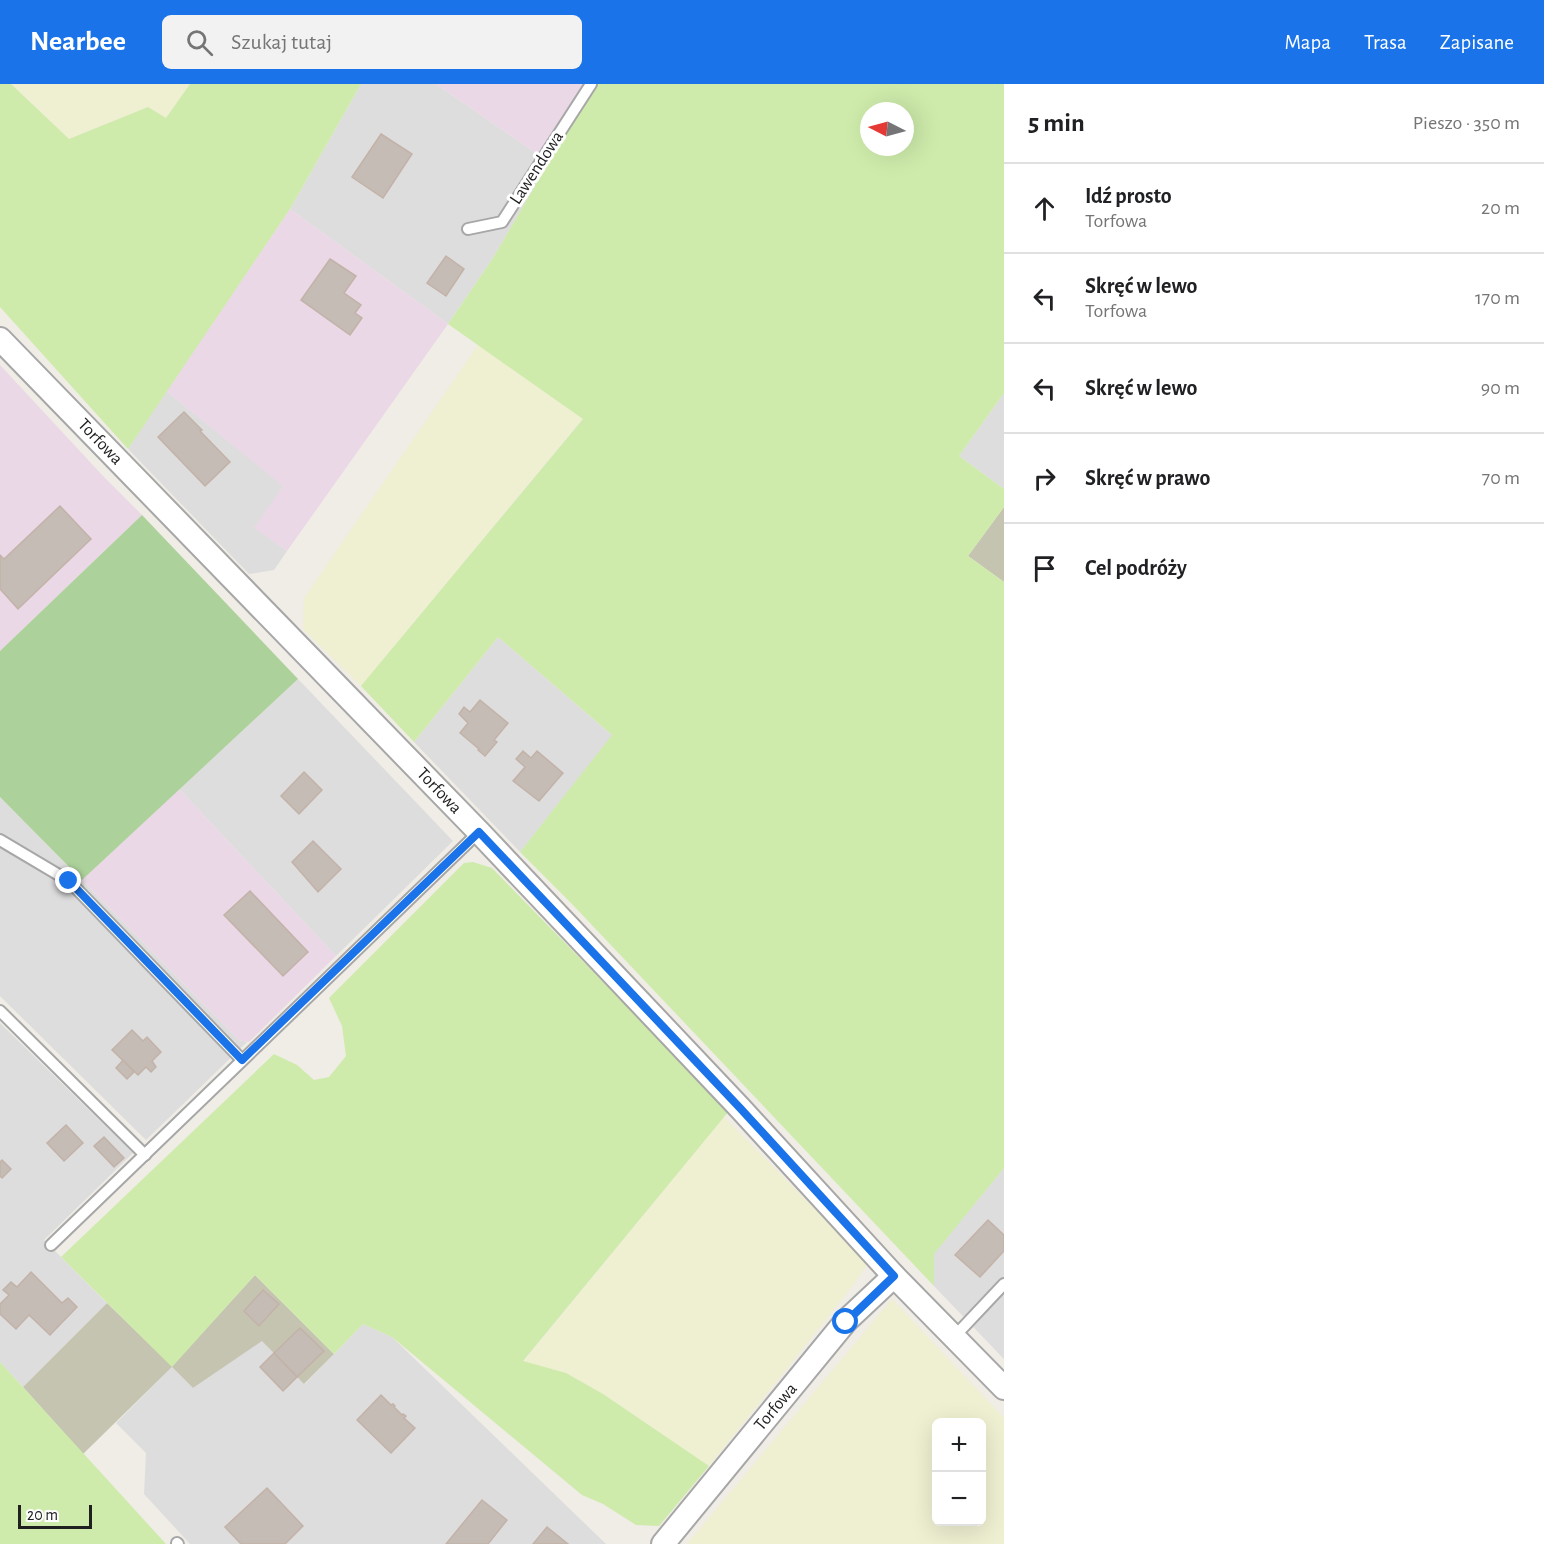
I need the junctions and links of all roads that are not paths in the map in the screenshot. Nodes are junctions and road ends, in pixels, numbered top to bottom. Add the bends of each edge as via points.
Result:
1 (591, 84) edge
2 (468, 229) dead end
3 (0, 339) edge
4 (479, 832) junction
5 (0, 840) edge
6 (0, 1011) edge
7 (242, 1060) junction
8 (144, 1155) junction
9 (51, 1245) dead end
10 (894, 1276) junction
11 (1004, 1284) edge
12 (954, 1337) junction
13 (1004, 1388) edge
14 (663, 1544) edge

1 - 2 lane, Lawendowa via 502,222
3 - 4 street, Torfowa
4 - 7 lane
4 - 10 street, Torfowa
5 - 7 lane via 69,881
6 - 8 lane
7 - 8 lane
8 - 9 lane
10 - 12 street, Torfowa
10 - 14 street, Torfowa via 846,1322
11 - 12 lane
12 - 13 street, Torfowa

